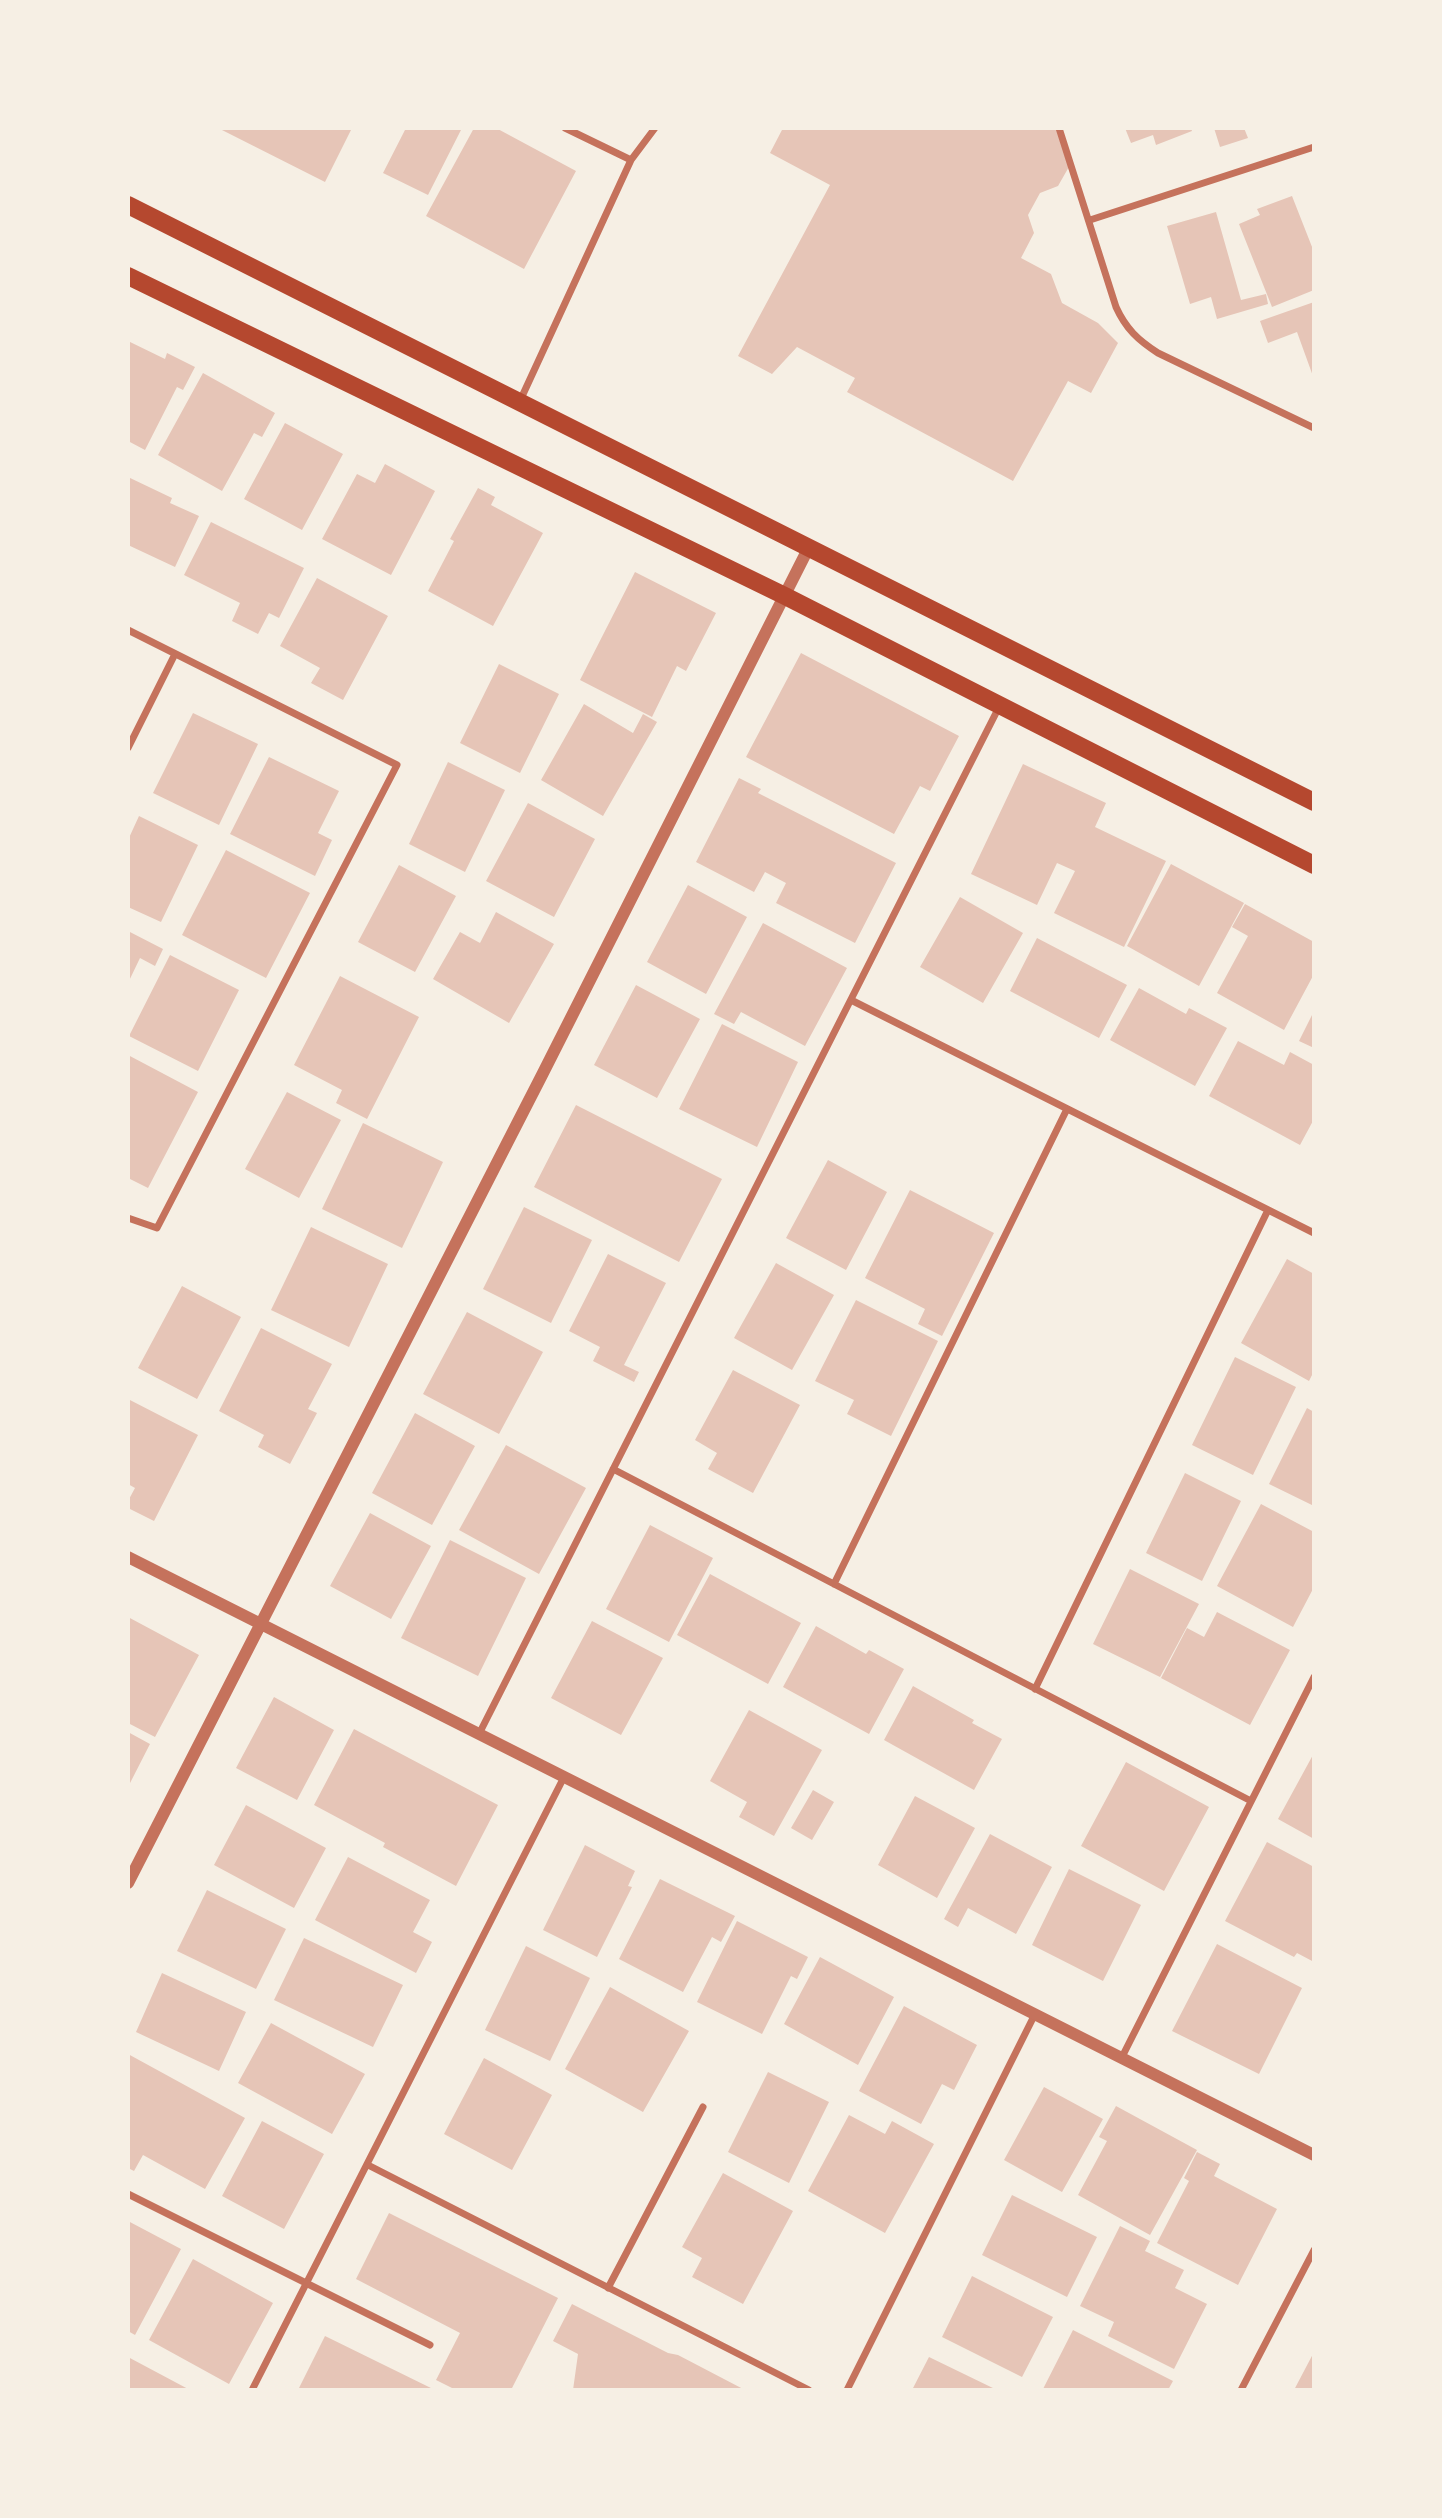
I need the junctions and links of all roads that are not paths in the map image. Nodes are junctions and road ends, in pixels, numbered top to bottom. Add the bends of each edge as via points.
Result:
1 (565, 128) edge
2 (655, 128) edge
3 (1059, 128) edge
4 (1314, 147) edge
5 (631, 160) junction
6 (128, 205) edge
7 (1090, 220) junction
8 (128, 276) edge
9 (518, 403) junction
10 (1314, 428) edge
11 (808, 549) junction
12 (785, 596) junction
13 (128, 630) edge
14 (175, 654) junction
15 (1000, 705) junction
16 (128, 748) edge
17 (1314, 802) edge
18 (1314, 865) edge
19 (851, 999) junction
20 (1067, 1109) junction
21 (1268, 1210) junction
22 (128, 1218) edge
23 (1314, 1233) edge
24 (612, 1469) junction
25 (128, 1557) edge
26 (834, 1584) junction
27 (260, 1623) junction
28 (1314, 1677) edge
29 (1035, 1689) junction
30 (479, 1734) junction
31 (564, 1777) junction
32 (1251, 1801) junction
33 (128, 1883) edge
34 (1035, 2014) junction
35 (1121, 2059) junction
36 (703, 2107) dead end
37 (1314, 2155) edge
38 (368, 2165) junction
39 (128, 2194) edge
40 (1314, 2250) edge
41 (307, 2284) junction
42 (608, 2287) junction
43 (430, 2345) dead end
44 (252, 2390) edge
45 (809, 2390) edge
46 (847, 2390) edge
47 (1241, 2390) edge

1 - 5 street
2 - 5 street
3 - 7 street
4 - 7 street
5 - 9 street
6 - 9 main road
7 - 10 street via 1116,307 1138,340
8 - 12 main road
9 - 11 main road
11 - 12 street
11 - 17 main road
12 - 15 main road
12 - 27 street
13 - 14 street
14 - 16 street
14 - 22 street via 397,765 157,1228
15 - 18 main road
15 - 19 street
19 - 20 street
19 - 24 street
20 - 21 street
20 - 26 street
21 - 23 street
21 - 29 street
24 - 26 street
24 - 30 street
25 - 27 street
26 - 29 street
27 - 30 street
27 - 33 street
28 - 32 street
29 - 32 street
30 - 31 street
31 - 34 street
31 - 38 street
32 - 35 street
34 - 35 street
34 - 46 street
35 - 37 street
36 - 42 street
38 - 41 street
38 - 42 street
39 - 41 street
40 - 47 street
41 - 43 street
41 - 44 street
42 - 45 street

